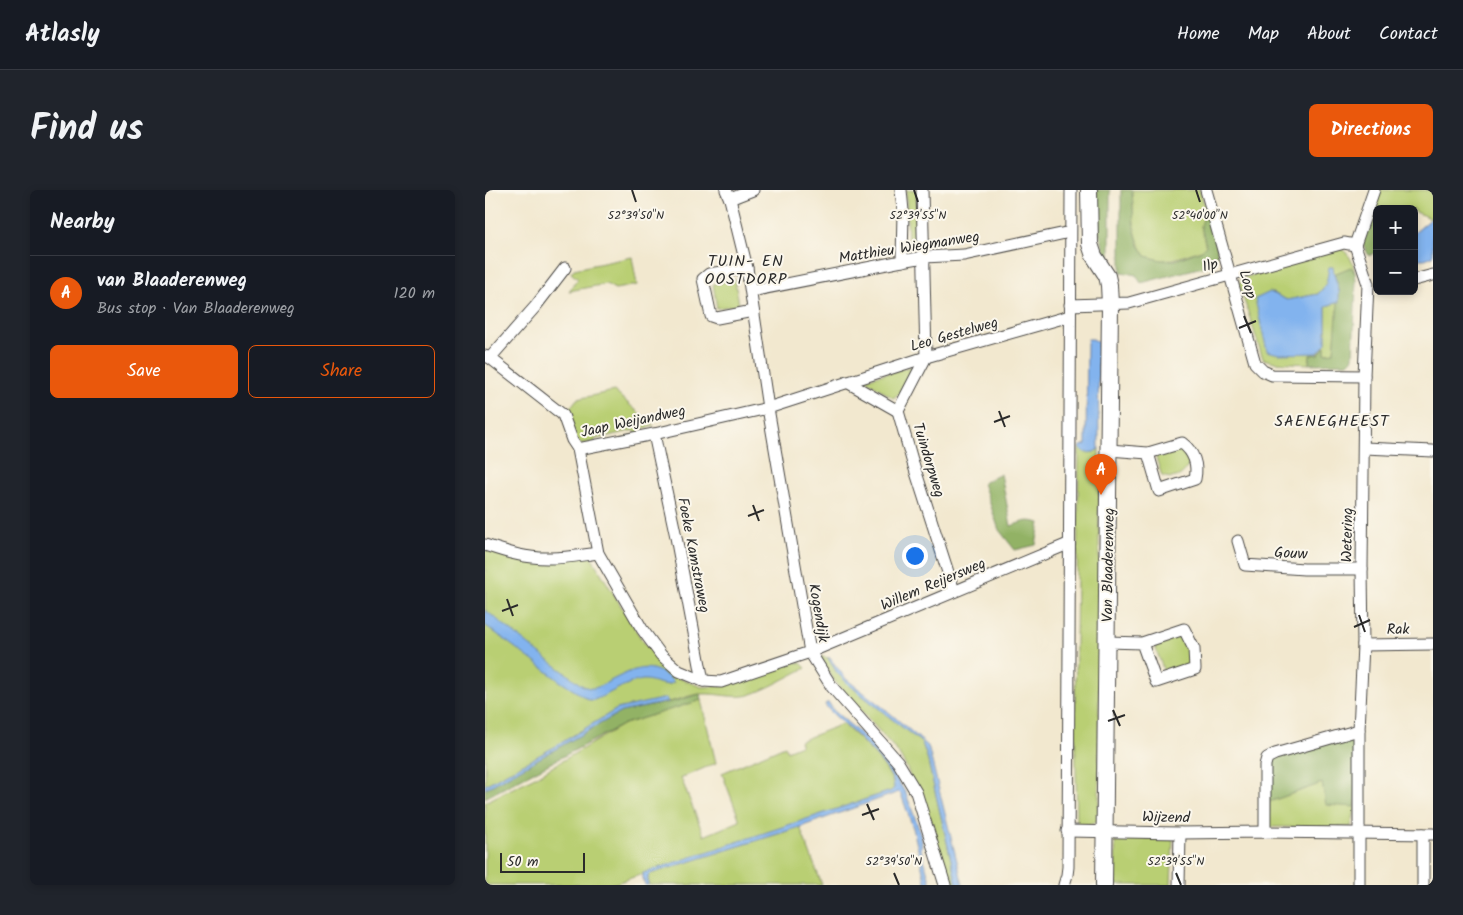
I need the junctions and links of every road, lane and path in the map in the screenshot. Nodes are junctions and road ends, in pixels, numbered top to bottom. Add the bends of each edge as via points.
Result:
1 (753, 190) edge
2 (901, 190) edge
3 (922, 190) edge
4 (1071, 190) edge
5 (1089, 190) edge
6 (1206, 190) edge
7 (1374, 190) edge
8 (728, 195) edge
9 (1070, 232) junction
10 (1355, 245) junction
11 (924, 258) junction
12 (902, 261) junction
13 (565, 268) dead end
14 (747, 268) junction
15 (1230, 275) junction
16 (1433, 276) edge
17 (1418, 279) edge
18 (1372, 284) edge
19 (751, 290) junction
20 (1110, 304) junction
21 (1070, 310) junction
22 (753, 311) junction
23 (488, 357) edge
24 (926, 357) junction
25 (1364, 376) junction
26 (847, 382) junction
27 (768, 408) junction
28 (898, 411) junction
29 (654, 434) junction
30 (1364, 448) junction
31 (578, 449) junction
32 (1109, 450) junction
33 (1433, 451) edge
34 (1148, 453) junction
35 (1238, 542) dead end
36 (1068, 544) junction
37 (485, 545) edge
38 (598, 553) junction
39 (1362, 569) junction
40 (954, 591) junction
41 (1107, 642) junction
42 (1142, 643) junction
43 (1433, 644) edge
44 (1363, 645) junction
45 (810, 652) junction
46 (703, 681) junction
47 (1359, 730) junction
48 (1067, 831) junction
49 (1105, 832) junction
50 (1265, 832) junction
51 (1180, 833) junction
52 (1359, 834) junction
53 (1428, 834) edge
54 (945, 885) edge
55 (1064, 885) edge
56 (1104, 885) edge
57 (1179, 885) edge
58 (1359, 885) edge
59 (1423, 885) edge

1 - 8 street
2 - 12 street
3 - 11 street, Tuindorpweg
4 - 9 street
5 - 20 street, Van Blaaderenweg via 1090,244 1107,276
6 - 15 street, Loop
7 - 10 street
8 - 14 street, Kogendijk
9 - 11 street, Matthieu Wiegmanweg via 964,255
9 - 21 street
10 - 15 street, Ilp via 1344,243
10 - 18 street, Wetering
11 - 12 street, Matthieu Wiegmanweg
11 - 24 street, Tuindorpweg
12 - 19 street, Matthieu Wiegmanweg
13 - 23 street via 535,307
14 - 19 street, Kogendijk
14 - 22 street via 709,274 703,279 711,316 717,318
15 - 20 street, Ilp via 1129,303
15 - 25 street, Loop via 1251,352 1263,371 1272,375
16 - 17 street
18 - 25 street, Wetering
19 - 22 street, Kogendijk
20 - 21 street, Ilp
20 - 32 street, Van Blaaderenweg
21 - 24 street, Leo Gestelweg
21 - 36 street
22 - 27 street, Kogendijk
23 - 31 street, Jaap Weijandweg via 563,415
24 - 26 street, Leo Gestelweg
24 - 28 street, Tuindorpweg
25 - 30 street, Wetering
26 - 27 street, Leo Gestelweg
26 - 28 street
27 - 29 street, Jaap Weijandweg
27 - 45 street, Kogendijk
28 - 40 street, Tuindorpweg
29 - 31 street, Jaap Weijandweg
29 - 46 street, Foeke Kamstraweg
30 - 33 street
30 - 39 street, Wetering
31 - 38 street
32 - 34 street
32 - 41 street, Van Blaaderenweg
34 - 34 street via 1159,492 1195,480 1194,458 1182,443
35 - 39 street, Gouw via 1245,565
36 - 40 street, Willem Reijersweg
36 - 48 street
37 - 38 street via 529,557
38 - 46 street via 641,629 661,655 679,671
39 - 44 street, Wetering
40 - 45 street, Willem Reijersweg
41 - 42 street
41 - 49 street, Van Blaaderenweg
42 - 42 street via 1156,682 1195,669 1194,649 1184,629
43 - 44 street, Rak
44 - 47 street, Wetering
45 - 46 street, Willem Reijersweg via 721,682
45 - 54 street, Kogendijk via 832,687 898,762 916,792
47 - 50 street via 1267,758
47 - 52 street, Wetering
48 - 49 street, Wijzend
48 - 55 street
49 - 51 street, Wijzend
49 - 56 street, Van Blaaderenweg
50 - 51 street, Wijzend
50 - 52 street, Wijzend
51 - 57 street
52 - 53 street, Wijzend
52 - 58 street, Wetering
53 - 59 street, Wijzend

